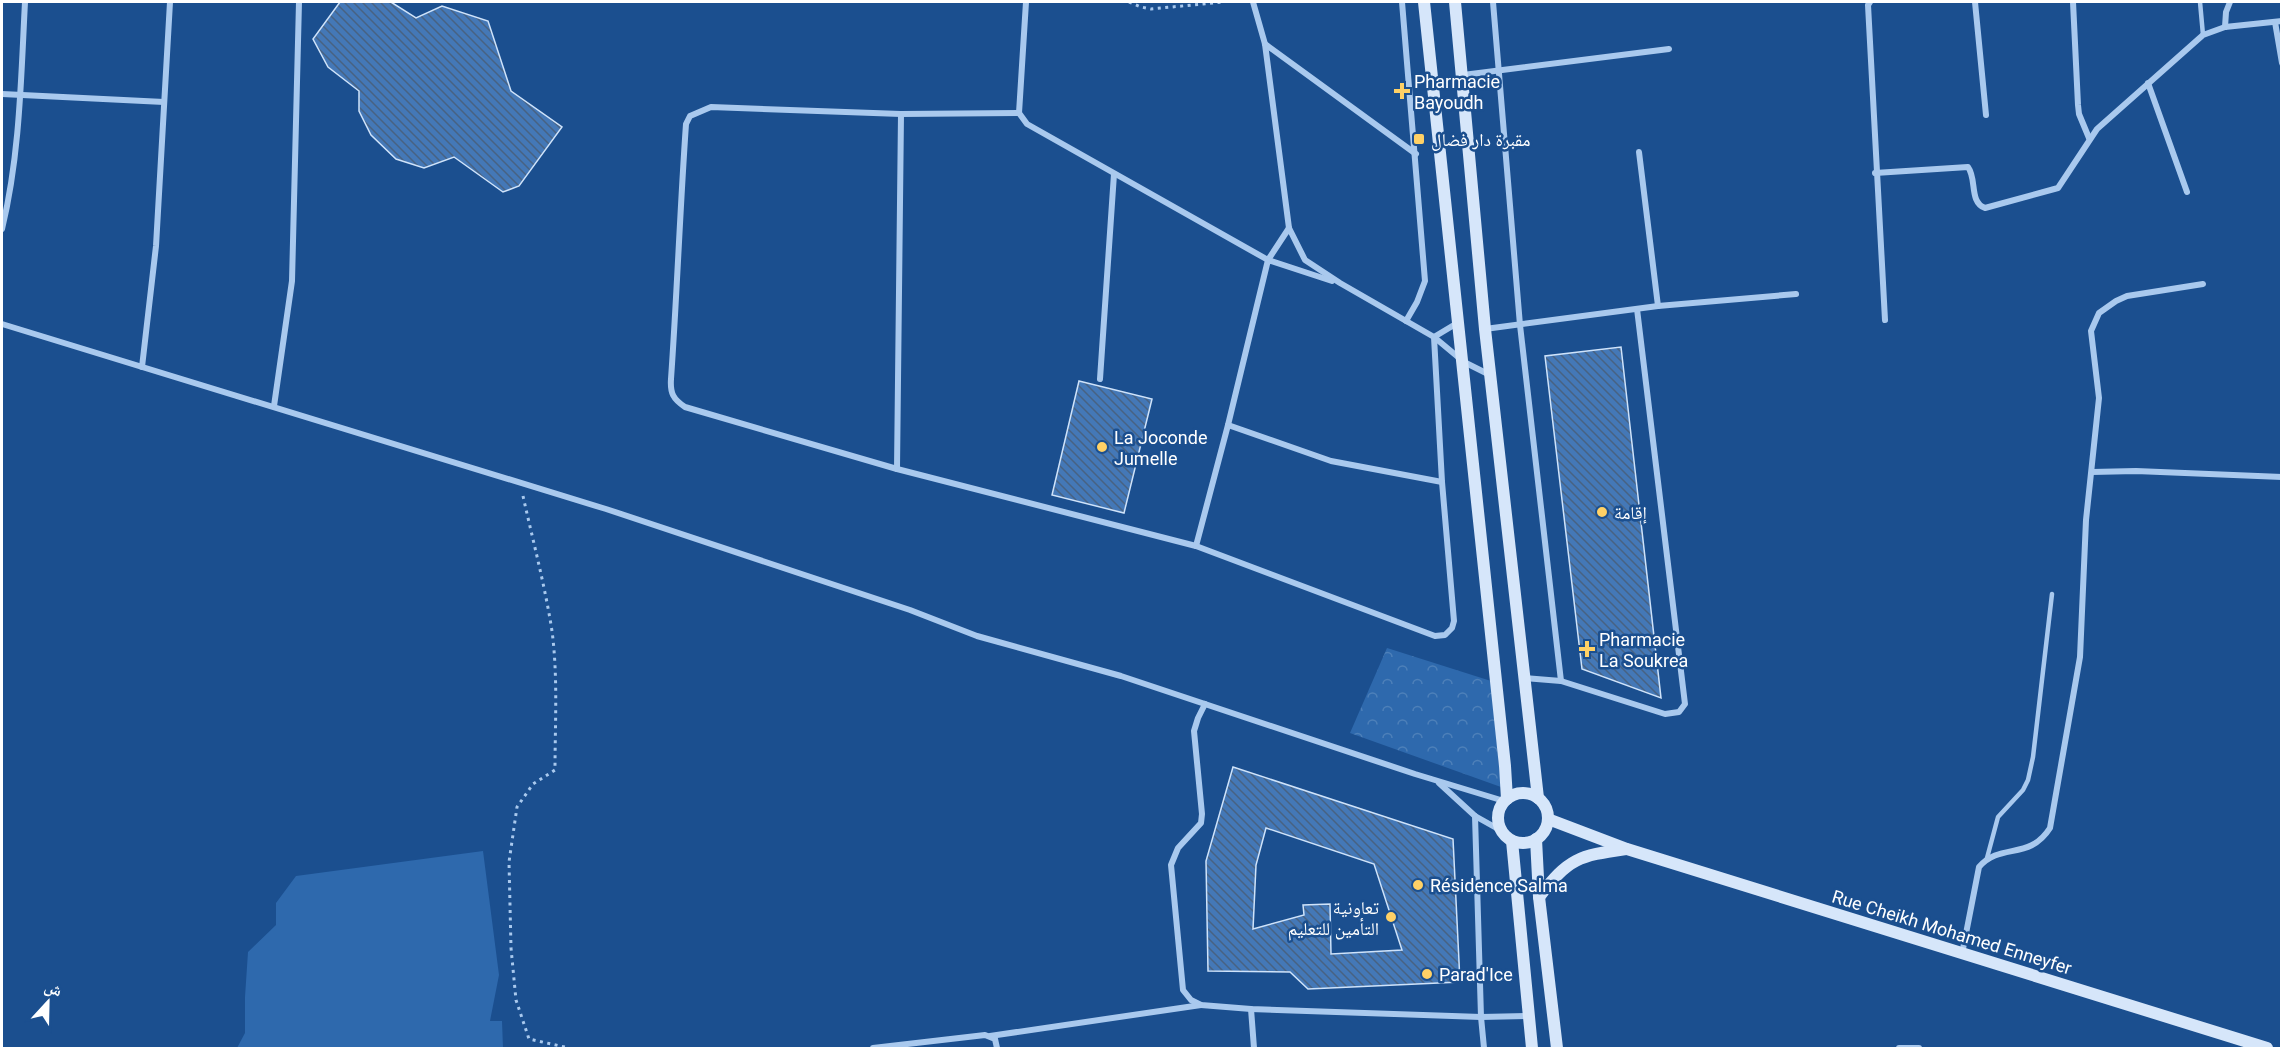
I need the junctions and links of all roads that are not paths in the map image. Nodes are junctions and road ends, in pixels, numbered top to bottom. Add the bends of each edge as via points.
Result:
1 (25, 2) edge
2 (170, 2) edge
3 (298, 2) edge
4 (1026, 2) edge
5 (1253, 2) edge
6 (1402, 2) edge
7 (1424, 2) edge
8 (1455, 2) edge
9 (1493, 2) edge
10 (1870, 2) edge
11 (1975, 2) edge
12 (2073, 2) edge
13 (2200, 2) edge
14 (2230, 2) edge
15 (2278, 21) edge
16 (2225, 27) junction
17 (2203, 35) junction
18 (1265, 44) junction
19 (1669, 49) dead end
20 (2282, 63) edge
21 (1498, 71) junction
22 (1463, 75) junction
23 (2148, 82) junction
24 (2, 94) edge
25 (21, 94) junction
26 (164, 102) junction
27 (1019, 113) junction
28 (901, 114) junction
29 (1986, 116) dead end
30 (2089, 138) junction
31 (1639, 152) dead end
32 (1416, 154) junction
33 (1875, 173) junction
34 (1114, 174) junction
35 (2187, 192) dead end
36 (1289, 228) junction
37 (2, 229) edge
38 (1268, 260) junction
39 (1340, 283) junction
40 (2204, 284) dead end
41 (1796, 294) dead end
42 (1658, 306) junction
43 (1637, 309) junction
44 (1885, 320) dead end
45 (1406, 321) junction
46 (1459, 322) junction
47 (2, 324) edge
48 (1520, 325) junction
49 (1485, 329) junction
50 (1434, 337) junction
51 (1464, 362) junction
52 (142, 368) junction
53 (1491, 375) junction
54 (1100, 379) dead end
55 (274, 406) junction
56 (1228, 425) junction
57 (897, 469) junction
58 (2092, 472) junction
59 (2282, 477) edge
60 (1442, 482) junction
61 (1196, 546) junction
62 (2052, 594) dead end
63 (1524, 678) junction
64 (1561, 681) junction
65 (1205, 704) junction
66 (1436, 781) junction
67 (1538, 798) junction
68 (1506, 800) junction
69 (1475, 816) junction
70 (1548, 819) junction
71 (1500, 830) junction
72 (1536, 839) junction
73 (1512, 841) junction
74 (1627, 849) junction
75 (1987, 858) junction
76 (1539, 897) junction
77 (1962, 955) junction
78 (1201, 1005) junction
79 (1251, 1009) junction
80 (1529, 1016) junction
81 (1481, 1017) junction
82 (990, 1036) junction
83 (873, 1048) edge
84 (997, 1048) edge
85 (1254, 1048) edge
86 (1484, 1048) edge
87 (1532, 1048) edge
88 (1557, 1048) edge
89 (1899, 1048) edge
90 (1919, 1048) edge
91 (2267, 1048) edge

1 - 25 street
2 - 26 street
3 - 55 street via 292,281
4 - 27 street
5 - 18 street
6 - 32 street
7 - 46 main road
8 - 22 main road
9 - 21 street
10 - 33 street
11 - 29 street
12 - 30 street via 2079,114
13 - 17 lane
14 - 16 street
15 - 16 street
15 - 20 street
16 - 17 street
17 - 23 street
18 - 32 street
18 - 36 street
19 - 21 street
21 - 22 street
21 - 48 street
22 - 49 main road
23 - 30 street
23 - 35 street
24 - 25 street
25 - 26 street
25 - 37 street
26 - 52 street via 156,246
27 - 28 street
27 - 34 street via 1027,124
28 - 57 street
28 - 57 street via 711,107 690,116 686,124 670,393 685,407
30 - 33 street via 2058,188 1985,208 1976,200 1973,173 1968,167
31 - 42 street
32 - 45 street via 1425,281
33 - 44 street
34 - 38 street
34 - 54 street
36 - 38 street
36 - 39 street via 1305,260
38 - 39 street
38 - 56 street
39 - 45 street
40 - 58 street via 2127,296 2099,313 2091,331 2099,398
41 - 42 street
42 - 43 street
43 - 48 street
43 - 64 street via 1685,704 1679,712 1665,714
45 - 50 street
46 - 50 street
46 - 51 main road
47 - 52 street
48 - 49 street
48 - 64 street
49 - 53 main road
50 - 51 street
50 - 60 street
51 - 53 street
51 - 68 main road
52 - 55 street
53 - 63 main road
55 - 65 street via 809,576 977,636
56 - 60 street via 1331,461
56 - 61 street
57 - 61 street
58 - 59 street
58 - 75 street via 2080,657 2050,828 2030,848
60 - 61 street via 1454,621 1445,635 1435,636
62 - 75 lane via 2028,780 1998,817
63 - 64 street
63 - 67 main road
65 - 66 street
65 - 78 street via 1194,731 1201,823 1178,848 1170,865 1183,990
66 - 68 street
66 - 69 street
67 - 68 main road via 1522,794
67 - 70 main road
68 - 71 main road via 1499,810
69 - 71 street
69 - 81 street
70 - 72 main road
70 - 74 main road, Rue Cheikh Mohamed Enneyfer
71 - 73 main road
72 - 73 main road via 1529,843
72 - 76 main road
73 - 80 main road
74 - 76 main road via 1588,854 1557,873
74 - 77 main road, Rue Cheikh Mohamed Enneyfer
75 - 77 street via 1979,867
76 - 88 main road
77 - 91 main road, Rue Cheikh Mohamed Enneyfer
78 - 79 street
78 - 82 street
79 - 81 street
79 - 85 street
80 - 81 street
80 - 87 main road
81 - 86 street
82 - 83 street
82 - 84 street via 997,1042
89 - 90 street

